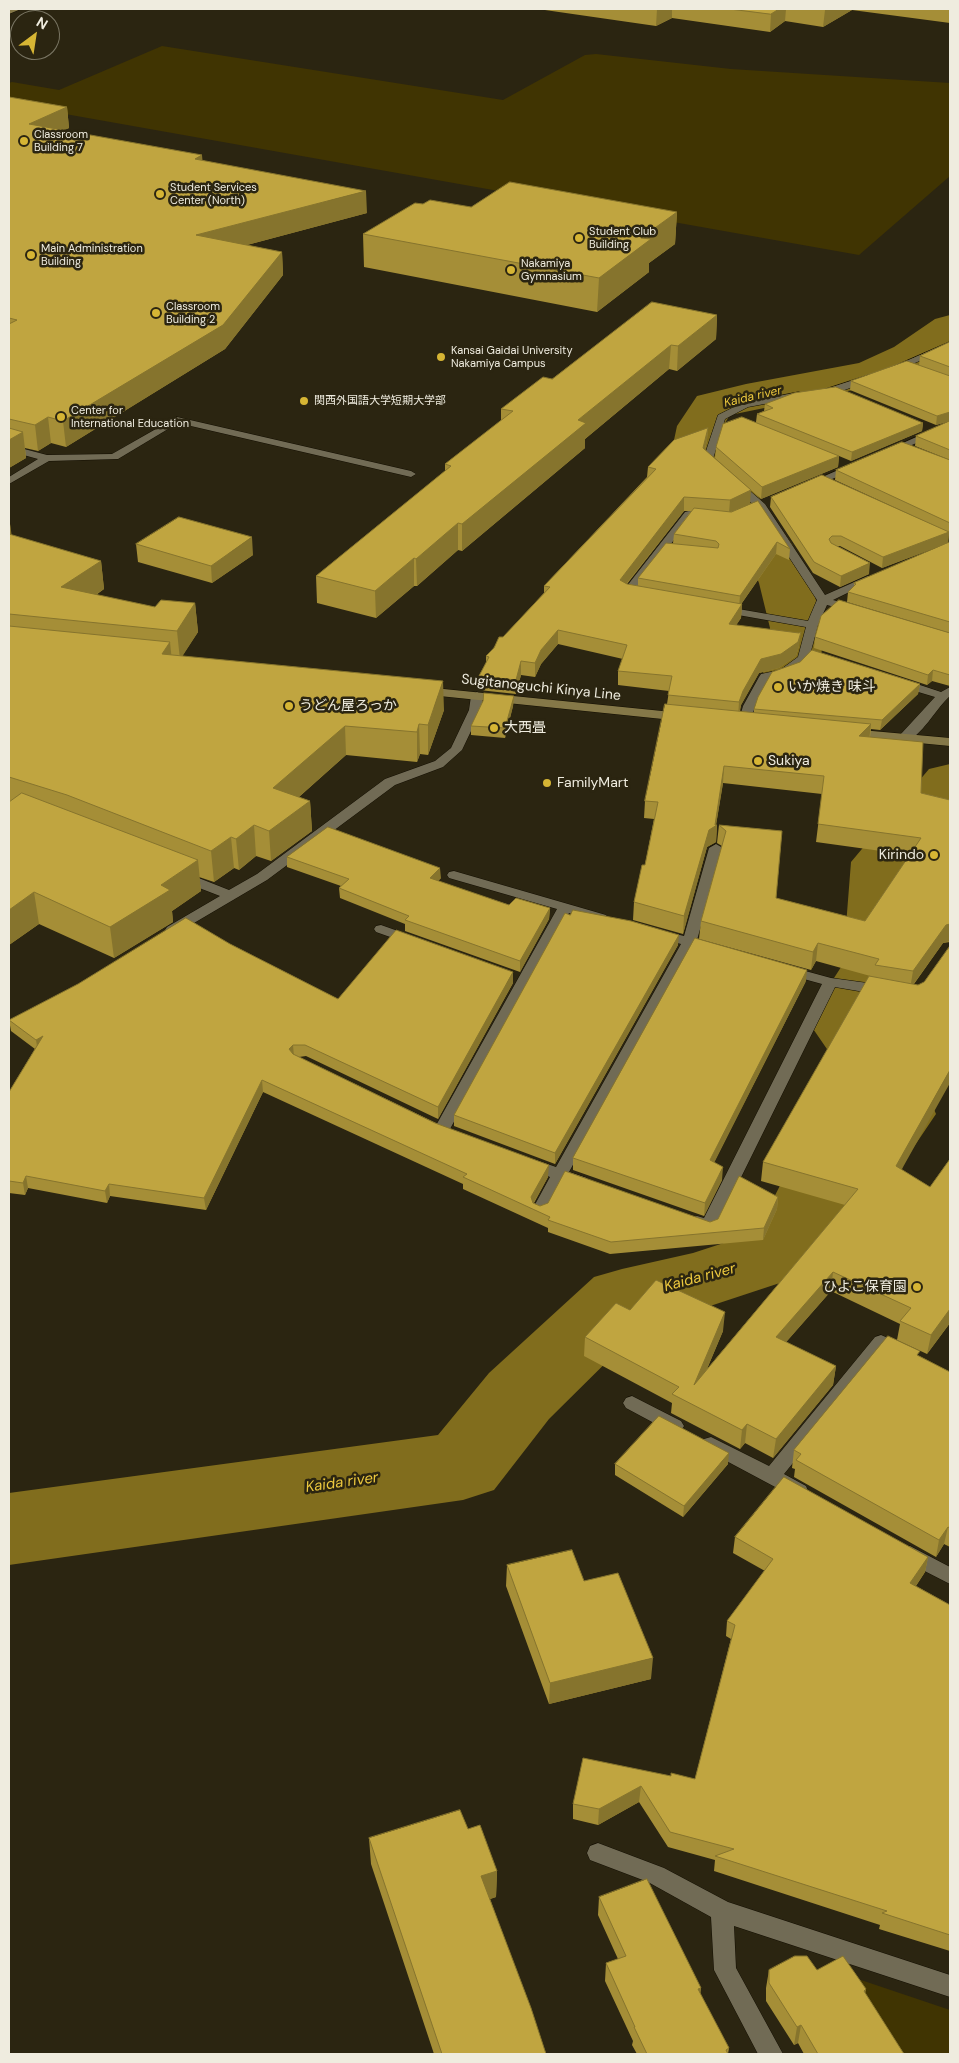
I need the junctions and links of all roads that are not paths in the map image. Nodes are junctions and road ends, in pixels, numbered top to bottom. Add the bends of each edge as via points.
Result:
1 (18, 9) edge
2 (9, 12) edge
3 (950, 345) edge
4 (836, 390) junction
5 (854, 398) edge
6 (918, 424) edge
7 (950, 425) edge
8 (936, 431) junction
9 (902, 446) junction
10 (9, 448) edge
11 (918, 453) edge
12 (877, 456) edge
13 (48, 458) junction
14 (834, 460) edge
15 (411, 474) dead end
16 (822, 480) junction
17 (9, 481) edge
18 (839, 488) edge
19 (796, 491) edge
20 (721, 517) edge
21 (866, 566) edge
22 (646, 596) edge
23 (823, 600) junction
24 (712, 608) edge
25 (868, 614) edge
26 (811, 625) junction
27 (888, 678) edge
28 (408, 689) edge
29 (947, 693) edge
30 (477, 696) junction
31 (695, 718) edge
32 (744, 724) edge
33 (837, 732) edge
34 (904, 738) junction
35 (950, 742) edge
36 (716, 848) dead end
37 (165, 870) edge
38 (454, 876) dead end
39 (229, 895) junction
40 (565, 907) junction
41 (613, 921) edge
42 (381, 929) dead end
43 (651, 932) edge
44 (157, 940) edge
45 (689, 942) junction
46 (426, 945) edge
47 (726, 953) edge
48 (774, 966) edge
49 (507, 973) edge
50 (525, 980) junction
51 (836, 983) junction
52 (896, 993) edge
53 (424, 1120) edge
54 (442, 1129) junction
55 (460, 1136) edge
56 (515, 1157) edge
57 (560, 1174) junction
58 (598, 1187) edge
59 (540, 1210) edge
60 (682, 1216) edge
61 (916, 1358) edge
62 (632, 1403) dead end
63 (772, 1476) junction
64 (814, 1500) edge
65 (891, 1543) edge
66 (950, 1576) edge
67 (598, 1853) dead end
68 (722, 1911) junction
69 (950, 1986) edge
70 (771, 2054) edge

1 - 2 main road
3 - 4 street via 911,366
4 - 5 street
4 - 23 street via 745,404 730,417 721,417 708,460 758,507
6 - 8 street
7 - 8 street
8 - 9 street
9 - 11 street
9 - 12 street
10 - 13 street
13 - 15 street via 114,457 177,420
13 - 17 street
14 - 16 street via 856,465
16 - 18 street
16 - 19 street
20 - 22 street via 689,514 667,549 627,593
21 - 23 street via 882,574
23 - 25 street
23 - 26 street
24 - 26 street
26 - 32 street via 808,655 784,673 765,677
27 - 29 street
28 - 30 main road, Sugitanoguchi Kinya Line
29 - 34 street
30 - 31 main road, Sugitanoguchi Kinya Line
30 - 39 street via 475,710 456,750 439,764 390,782 262,877
33 - 34 main road
34 - 35 main road
36 - 45 street
37 - 39 street
38 - 40 street
39 - 44 street
40 - 41 street
40 - 50 street
42 - 46 street
43 - 45 street
45 - 47 street
45 - 57 street
48 - 51 street
49 - 50 street
50 - 54 street
51 - 52 street
51 - 60 street via 709,1226
53 - 54 street
54 - 55 street
56 - 57 street
57 - 58 street
57 - 59 street
61 - 63 street via 881,1342
62 - 63 street
63 - 64 street
65 - 66 street
67 - 68 street via 656,1875
68 - 69 street
68 - 70 street via 726,1970

